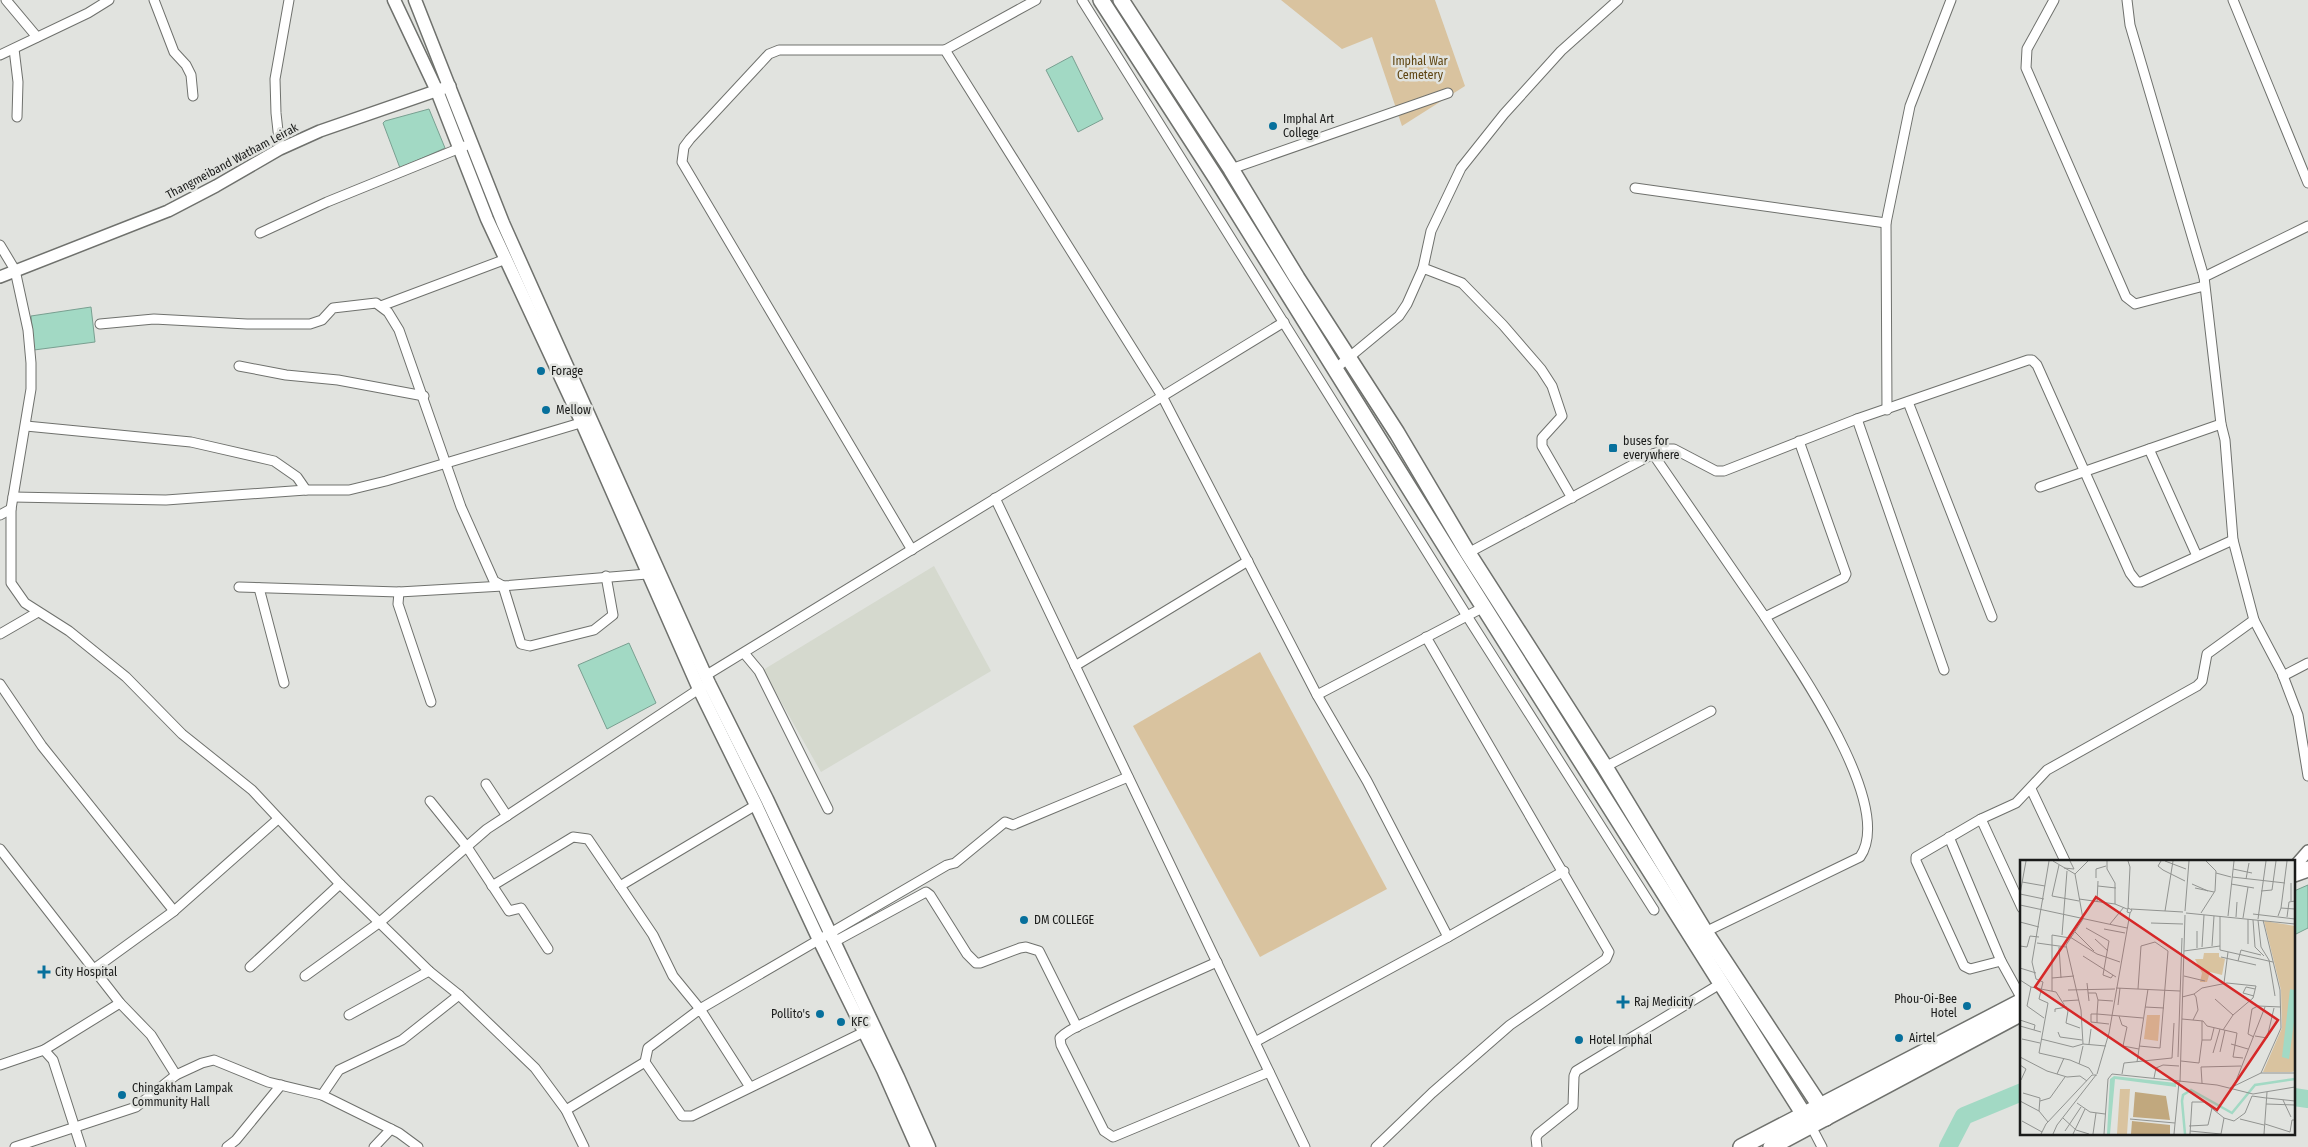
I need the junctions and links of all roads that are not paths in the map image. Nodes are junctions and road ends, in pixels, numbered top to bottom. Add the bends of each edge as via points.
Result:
1 (6, 0) edge
2 (109, 0) edge
3 (154, 0) edge
4 (289, 0) edge
5 (394, 0) edge
6 (415, 0) edge
7 (1036, 0) edge
8 (1082, 0) edge
9 (1100, 0) edge
10 (1121, 0) edge
11 (1618, 0) edge
12 (1951, 0) edge
13 (2054, 0) edge
14 (2127, 0) edge
15 (2234, 0) edge
16 (38, 37) junction
17 (14, 49) junction
18 (945, 50) junction
19 (0, 55) edge
20 (450, 86) junction
21 (437, 91) junction
22 (1448, 93) dead end
23 (193, 96) dead end
24 (17, 117) dead end
25 (472, 144) junction
26 (280, 149) junction
27 (458, 149) junction
28 (1231, 169) junction
29 (2308, 183) edge
30 (1635, 188) dead end
31 (1886, 223) junction
32 (2308, 226) edge
33 (260, 233) dead end
34 (0, 245) edge
35 (506, 260) junction
36 (1423, 268) junction
37 (16, 270) junction
38 (0, 277) edge
39 (2204, 282) junction
40 (381, 306) junction
41 (1284, 322) junction
42 (100, 324) dead end
43 (1350, 358) junction
44 (239, 366) dead end
45 (1335, 369) junction
46 (424, 396) junction
47 (1162, 396) junction
48 (1908, 402) junction
49 (1887, 410) junction
50 (1856, 419) junction
51 (587, 421) junction
52 (2221, 424) junction
53 (26, 426) junction
54 (1799, 441) junction
55 (2149, 449) junction
56 (1653, 454) junction
57 (446, 462) junction
58 (2083, 471) junction
59 (2040, 487) dead end
60 (306, 490) junction
61 (13, 497) junction
62 (995, 498) junction
63 (1572, 498) junction
64 (11, 509) junction
65 (0, 515) edge
66 (2233, 540) junction
67 (912, 550) junction
68 (1468, 552) junction
69 (2197, 556) junction
70 (1248, 560) junction
71 (647, 574) junction
72 (606, 576) junction
73 (503, 586) junction
74 (239, 587) dead end
75 (259, 588) junction
76 (399, 592) junction
77 (1484, 607) junction
78 (38, 612) junction
79 (1467, 616) junction
80 (1992, 616) dead end
81 (1765, 617) junction
82 (2254, 620) junction
83 (0, 634) edge
84 (1426, 638) junction
85 (744, 653) junction
86 (2308, 663) edge
87 (1075, 666) junction
88 (1944, 670) dead end
89 (2284, 676) junction
90 (284, 683) dead end
91 (704, 683) junction
92 (0, 684) edge
93 (1317, 695) junction
94 (1563, 701) junction
95 (431, 702) dead end
96 (1549, 710) junction
97 (1712, 711) dead end
98 (1605, 767) junction
99 (2308, 776) edge
100 (1128, 777) junction
101 (486, 784) dead end
102 (2031, 789) junction
103 (430, 801) dead end
104 (756, 805) junction
105 (828, 809) dead end
106 (508, 816) junction
107 (278, 819) junction
108 (1981, 819) junction
109 (1949, 837) junction
110 (467, 847) junction
111 (0, 848) edge
112 (2308, 851) edge
113 (2065, 860) edge
114 (2296, 865) edge
115 (2308, 869) edge
116 (1564, 871) junction
117 (2296, 873) edge
118 (340, 884) junction
119 (492, 886) junction
120 (620, 886) junction
121 (2020, 904) edge
122 (1654, 910) dead end
123 (174, 911) junction
124 (380, 922) junction
125 (1705, 932) junction
126 (1448, 937) junction
127 (827, 939) junction
128 (548, 948) dead end
129 (2002, 961) junction
130 (1217, 962) junction
131 (250, 967) dead end
132 (94, 969) junction
133 (429, 971) junction
134 (305, 976) dead end
135 (1720, 984) junction
136 (459, 995) junction
137 (2020, 996) edge
138 (2020, 1001) edge
139 (120, 1003) junction
140 (700, 1009) junction
141 (2020, 1014) edge
142 (349, 1015) dead end
143 (1077, 1027) junction
144 (864, 1032) junction
145 (1255, 1042) junction
146 (44, 1050) junction
147 (645, 1062) junction
148 (0, 1064) edge
149 (1270, 1072) junction
150 (176, 1075) junction
151 (281, 1085) junction
152 (750, 1087) junction
153 (322, 1095) junction
154 (566, 1110) junction
155 (1823, 1112) junction
156 (909, 1113) junction
157 (1807, 1120) junction
158 (75, 1127) junction
159 (391, 1129) junction
160 (15, 1147) edge
161 (81, 1147) edge
162 (227, 1147) edge
163 (374, 1147) edge
164 (418, 1147) edge
165 (584, 1147) edge
166 (917, 1147) edge
167 (929, 1147) edge
168 (1305, 1147) edge
169 (1376, 1147) edge
170 (1538, 1147) edge
171 (1741, 1147) edge
172 (1771, 1147) edge
173 (1822, 1147) edge

1 - 16 street
2 - 16 street
3 - 23 street via 174,52 191,74
4 - 26 street via 275,80
5 - 21 main road
6 - 20 main road
7 - 18 street
8 - 41 street
9 - 45 highway
10 - 28 highway
11 - 36 street via 1561,51 1461,168 1431,231
12 - 31 street via 1910,106
13 - 39 street via 2027,50 2026,68 2126,297 2135,304
14 - 39 street via 2130,25
15 - 29 street
16 - 17 street
17 - 19 street
17 - 24 street via 18,82
18 - 47 street
18 - 67 street via 773,52 690,139 682,154 682,162
20 - 21 street, Thangmeiband Watham Leirak
20 - 25 main road
21 - 26 street, Thangmeiband Watham Leirak via 345,121
21 - 27 main road
22 - 28 street
25 - 27 street
25 - 51 main road
26 - 37 street, Thangmeiband Watham Leirak via 168,211
27 - 33 street via 326,202
27 - 35 main road
28 - 43 highway
30 - 31 street
31 - 49 street
32 - 39 street
34 - 37 street
35 - 40 street
35 - 51 main road
36 - 43 street via 1399,316
36 - 63 street via 1462,283 1503,325 1552,386 1562,418 1542,438 1542,446
37 - 38 street, Thangmeiband Watham Leirak
37 - 53 street via 31,363
39 - 52 street
40 - 42 street via 368,303 332,308 322,320 310,324 154,319
40 - 46 street via 399,330
41 - 47 street
41 - 79 street
43 - 45 street
43 - 68 highway
44 - 46 street
45 - 77 highway
46 - 57 street
47 - 62 street
47 - 70 street
48 - 49 street
48 - 58 street via 2032,360
48 - 80 street
49 - 50 street
50 - 54 street
50 - 88 street
51 - 57 street
51 - 71 main road
51 - 91 main road
52 - 55 street
52 - 66 street
53 - 60 street via 191,442 274,461 297,477
53 - 61 street
54 - 56 street via 1719,472 1671,448
54 - 81 street via 1846,572 1844,578
55 - 58 street
55 - 69 street
56 - 63 street
56 - 81 street
57 - 60 street via 366,487
57 - 73 street via 461,508 494,581
58 - 59 street
58 - 69 street via 2137,582
60 - 61 street via 166,500
61 - 64 street
62 - 67 street
62 - 87 street
63 - 68 street
64 - 65 street
64 - 78 street via 10,583 25,603
66 - 69 street
66 - 82 street
67 - 85 street
68 - 94 highway
70 - 87 street
70 - 93 street
71 - 72 street
71 - 91 main road
72 - 73 street
72 - 73 street via 613,615 594,630 530,646 521,644
73 - 76 street
74 - 75 street
75 - 76 street
75 - 90 street
76 - 95 street via 398,604
77 - 79 street
77 - 96 highway
78 - 83 street
78 - 107 street via 69,631 126,678 182,734 238,778
79 - 84 street
79 - 122 street
81 - 125 street via 1836,730 1850,760 1862,795 1868,838 1860,857
82 - 89 street
82 - 102 street via 2207,654 2202,681 2197,686 2047,770
84 - 93 street
84 - 116 street
85 - 91 street
85 - 105 street via 759,671
86 - 89 street
87 - 100 street
89 - 99 street via 2298,715
91 - 104 main road
91 - 106 street
91 - 127 main road via 767,799
92 - 123 street via 42,746
93 - 126 street via 1367,781
94 - 96 highway
94 - 98 highway
96 - 135 highway
97 - 98 street
98 - 125 highway
100 - 127 street via 1013,825 1006,822 955,862
100 - 130 street
101 - 106 street
102 - 108 street via 2016,803
102 - 113 street
103 - 110 street
104 - 120 street
104 - 127 main road
106 - 110 street
107 - 118 street
107 - 123 street
108 - 109 street
108 - 121 street
109 - 129 street
109 - 129 street via 1918,856 1916,861 1966,968
110 - 119 street
110 - 124 street
111 - 132 street
112 - 114 street
115 - 117 highway
116 - 126 street
116 - 169 street via 1608,948 1606,958 1510,1025
118 - 124 street
118 - 131 street
119 - 120 street via 573,837 588,839
119 - 128 street via 509,911 521,908
120 - 140 street via 654,935 673,976
123 - 132 street
124 - 133 street
124 - 134 street
125 - 155 highway
126 - 145 street
127 - 140 street
127 - 143 street via 926,892 976,963 1026,947 1039,952
127 - 144 main road
127 - 156 main road
129 - 137 street
130 - 143 street
130 - 145 street
132 - 139 street
133 - 136 street
133 - 142 street
135 - 157 highway
135 - 170 street via 1576,1071 1573,1106 1538,1134
136 - 153 street via 402,1040 338,1070
136 - 154 street via 535,1068
138 - 155 highway
139 - 146 street
139 - 150 street via 151,1035
140 - 147 street via 648,1048
140 - 152 street
141 - 155 highway
143 - 149 street via 1063,1034 1060,1045 1104,1131 1113,1137
144 - 152 street
144 - 156 main road
145 - 149 street
146 - 148 street
146 - 158 street via 53,1060
147 - 152 street via 682,1116 692,1116
147 - 154 street
149 - 168 street
150 - 151 street via 202,1062 214,1060
150 - 158 street via 136,1106
151 - 153 street
151 - 162 street
153 - 159 street
154 - 165 street
155 - 157 highway
156 - 166 main road
156 - 167 main road
157 - 171 highway
157 - 172 highway
157 - 173 street
158 - 160 street
158 - 161 street
159 - 163 street
159 - 164 street

